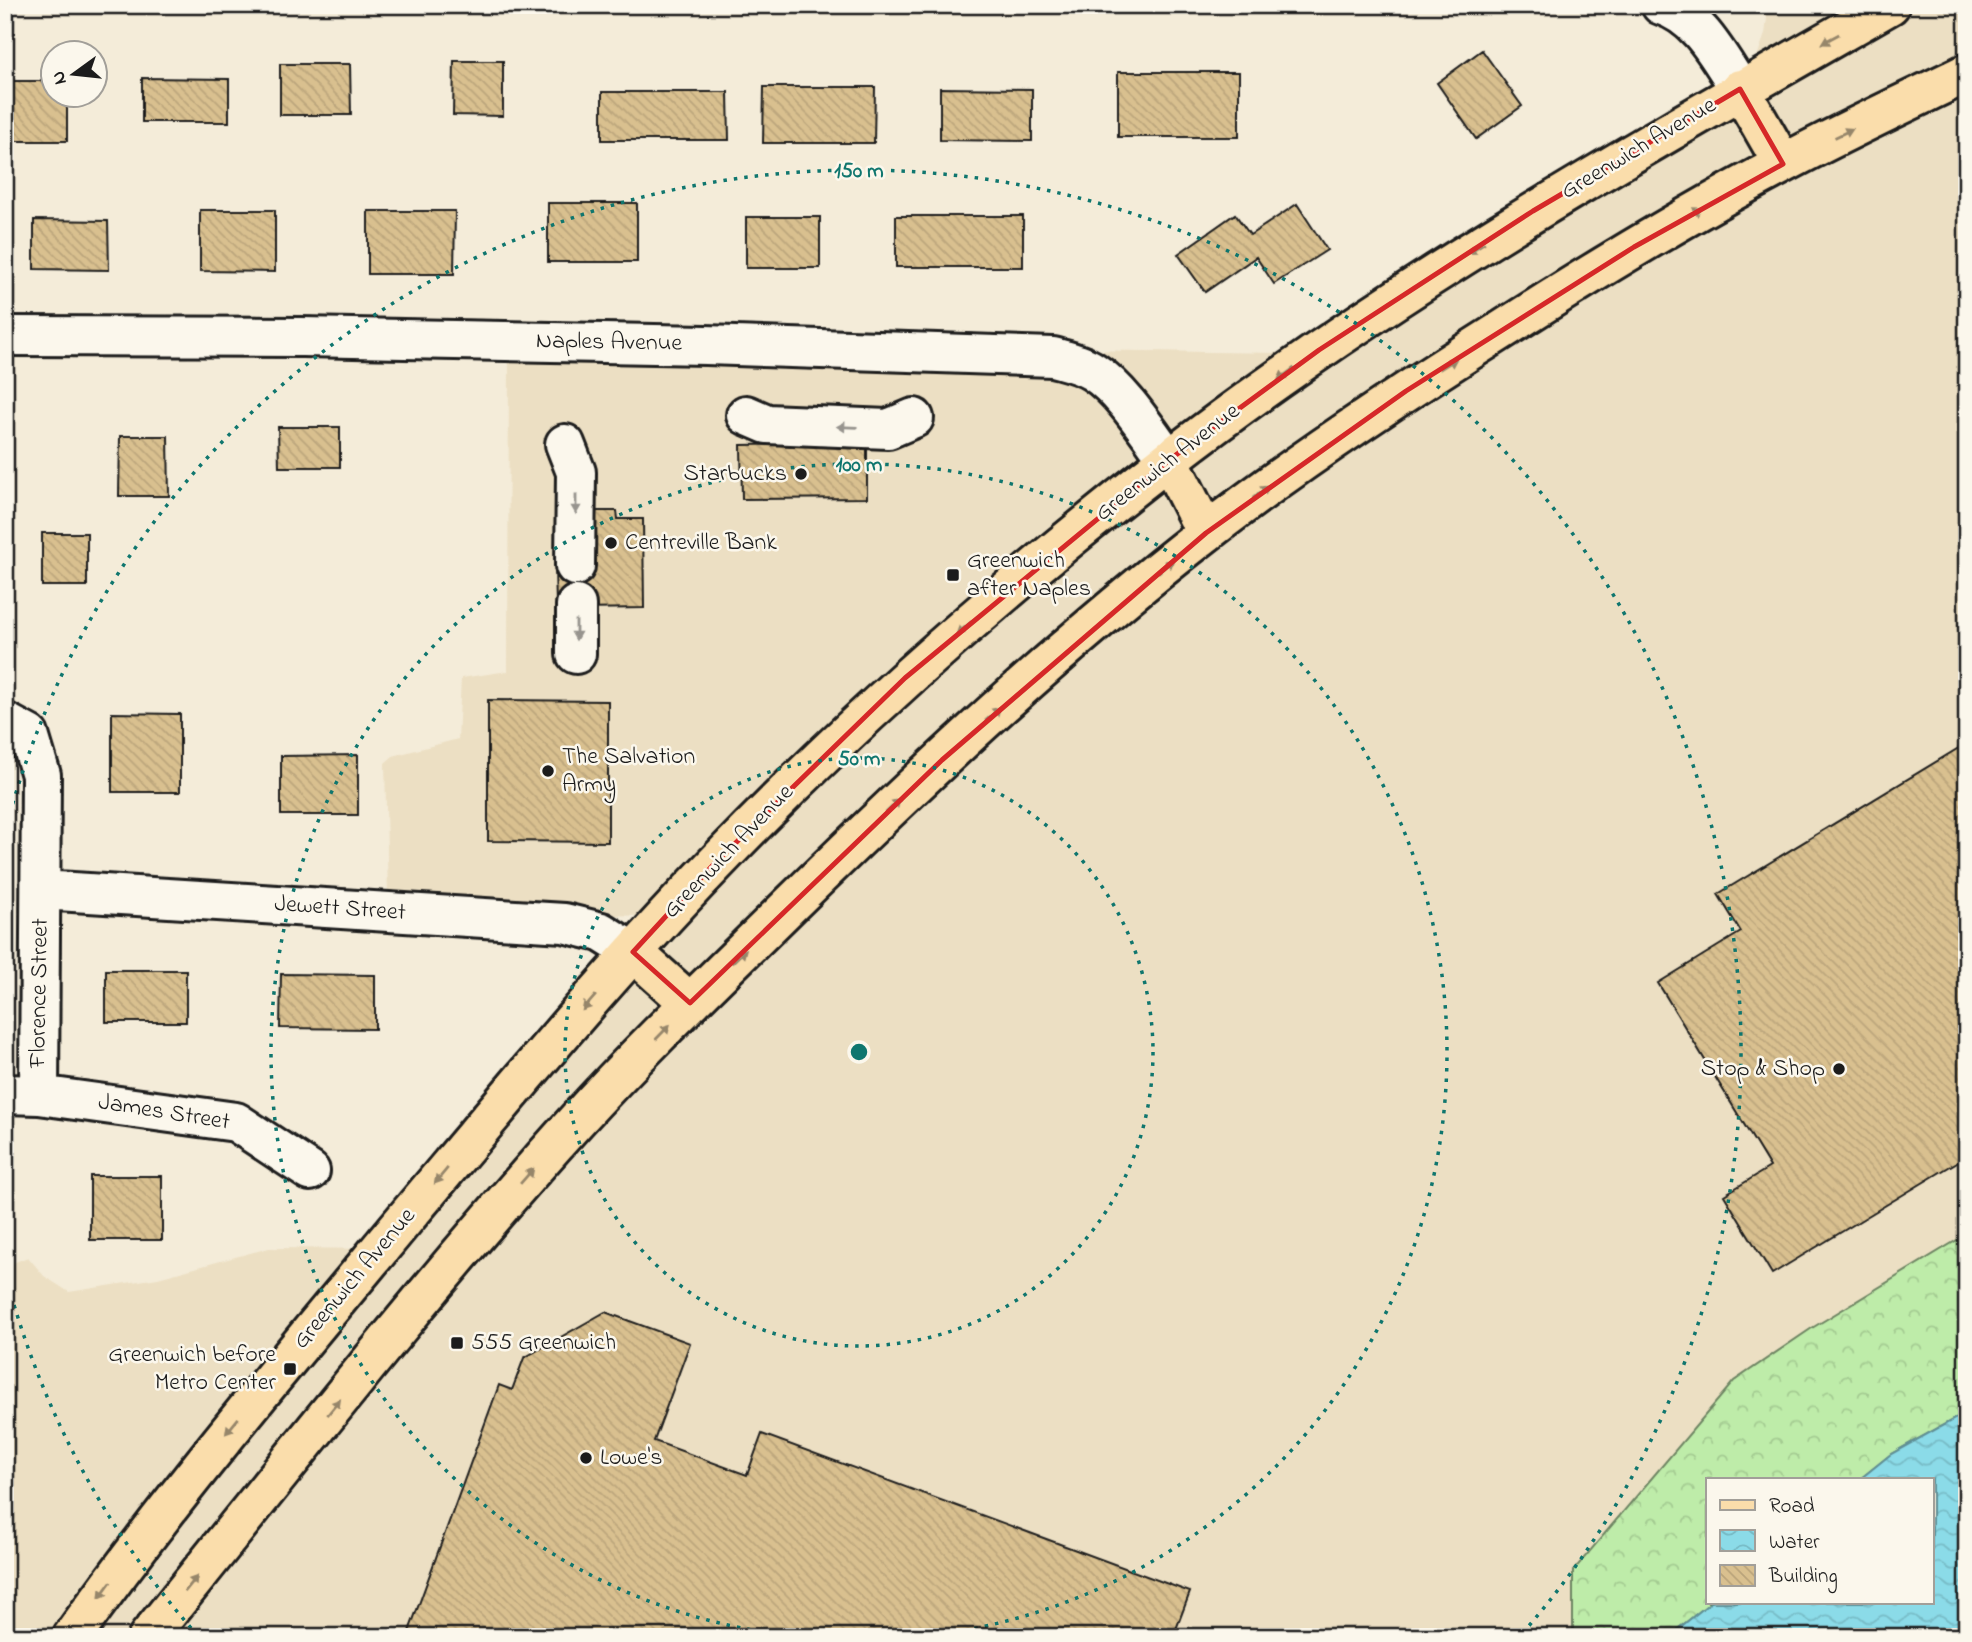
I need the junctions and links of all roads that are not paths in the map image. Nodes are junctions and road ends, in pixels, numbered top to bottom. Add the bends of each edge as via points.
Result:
1 (1661, 5) edge
2 (1890, 5) edge
3 (1967, 73) edge
4 (1740, 89) junction
5 (1783, 164) junction
6 (5, 336) edge
7 (746, 415) dead end
8 (914, 418) dead end
9 (565, 443) dead end
10 (1169, 460) junction
11 (1206, 533) junction
12 (575, 566) dead end
13 (576, 605) dead end
14 (576, 654) dead end
15 (5, 722) edge
16 (41, 890) junction
17 (634, 952) junction
18 (690, 1003) junction
19 (22, 1094) edge
20 (310, 1171) dead end
21 (72, 1637) edge
22 (148, 1637) edge

1 - 4 street via 1681,15 1710,43
2 -> 4 main road, Greenwich Avenue
5 -> 3 main road
4 - 5 main road
4 -> 10 main road, Greenwich Avenue via 1418,284
11 -> 5 main road via 1418,384 1634,247
6 - 10 street, Naples Avenue via 316,337 1053,357 1093,371 1109,385
8 -> 7 street via 888,429 767,424
9 -> 12 street via 576,472
10 - 11 main road
10 -> 17 main road, Greenwich Avenue via 905,678 714,864
18 -> 11 main road via 1031,679
13 -> 14 street
15 - 16 street, Florence Street via 29,734 41,775
16 - 17 street, Jewett Street via 564,923 601,932
16 - 19 street, Florence Street
17 - 18 main road
17 -> 21 main road, Greenwich Avenue via 230,1428
22 -> 18 main road via 450,1265 581,1116
19 - 20 street, James Street via 236,1122

